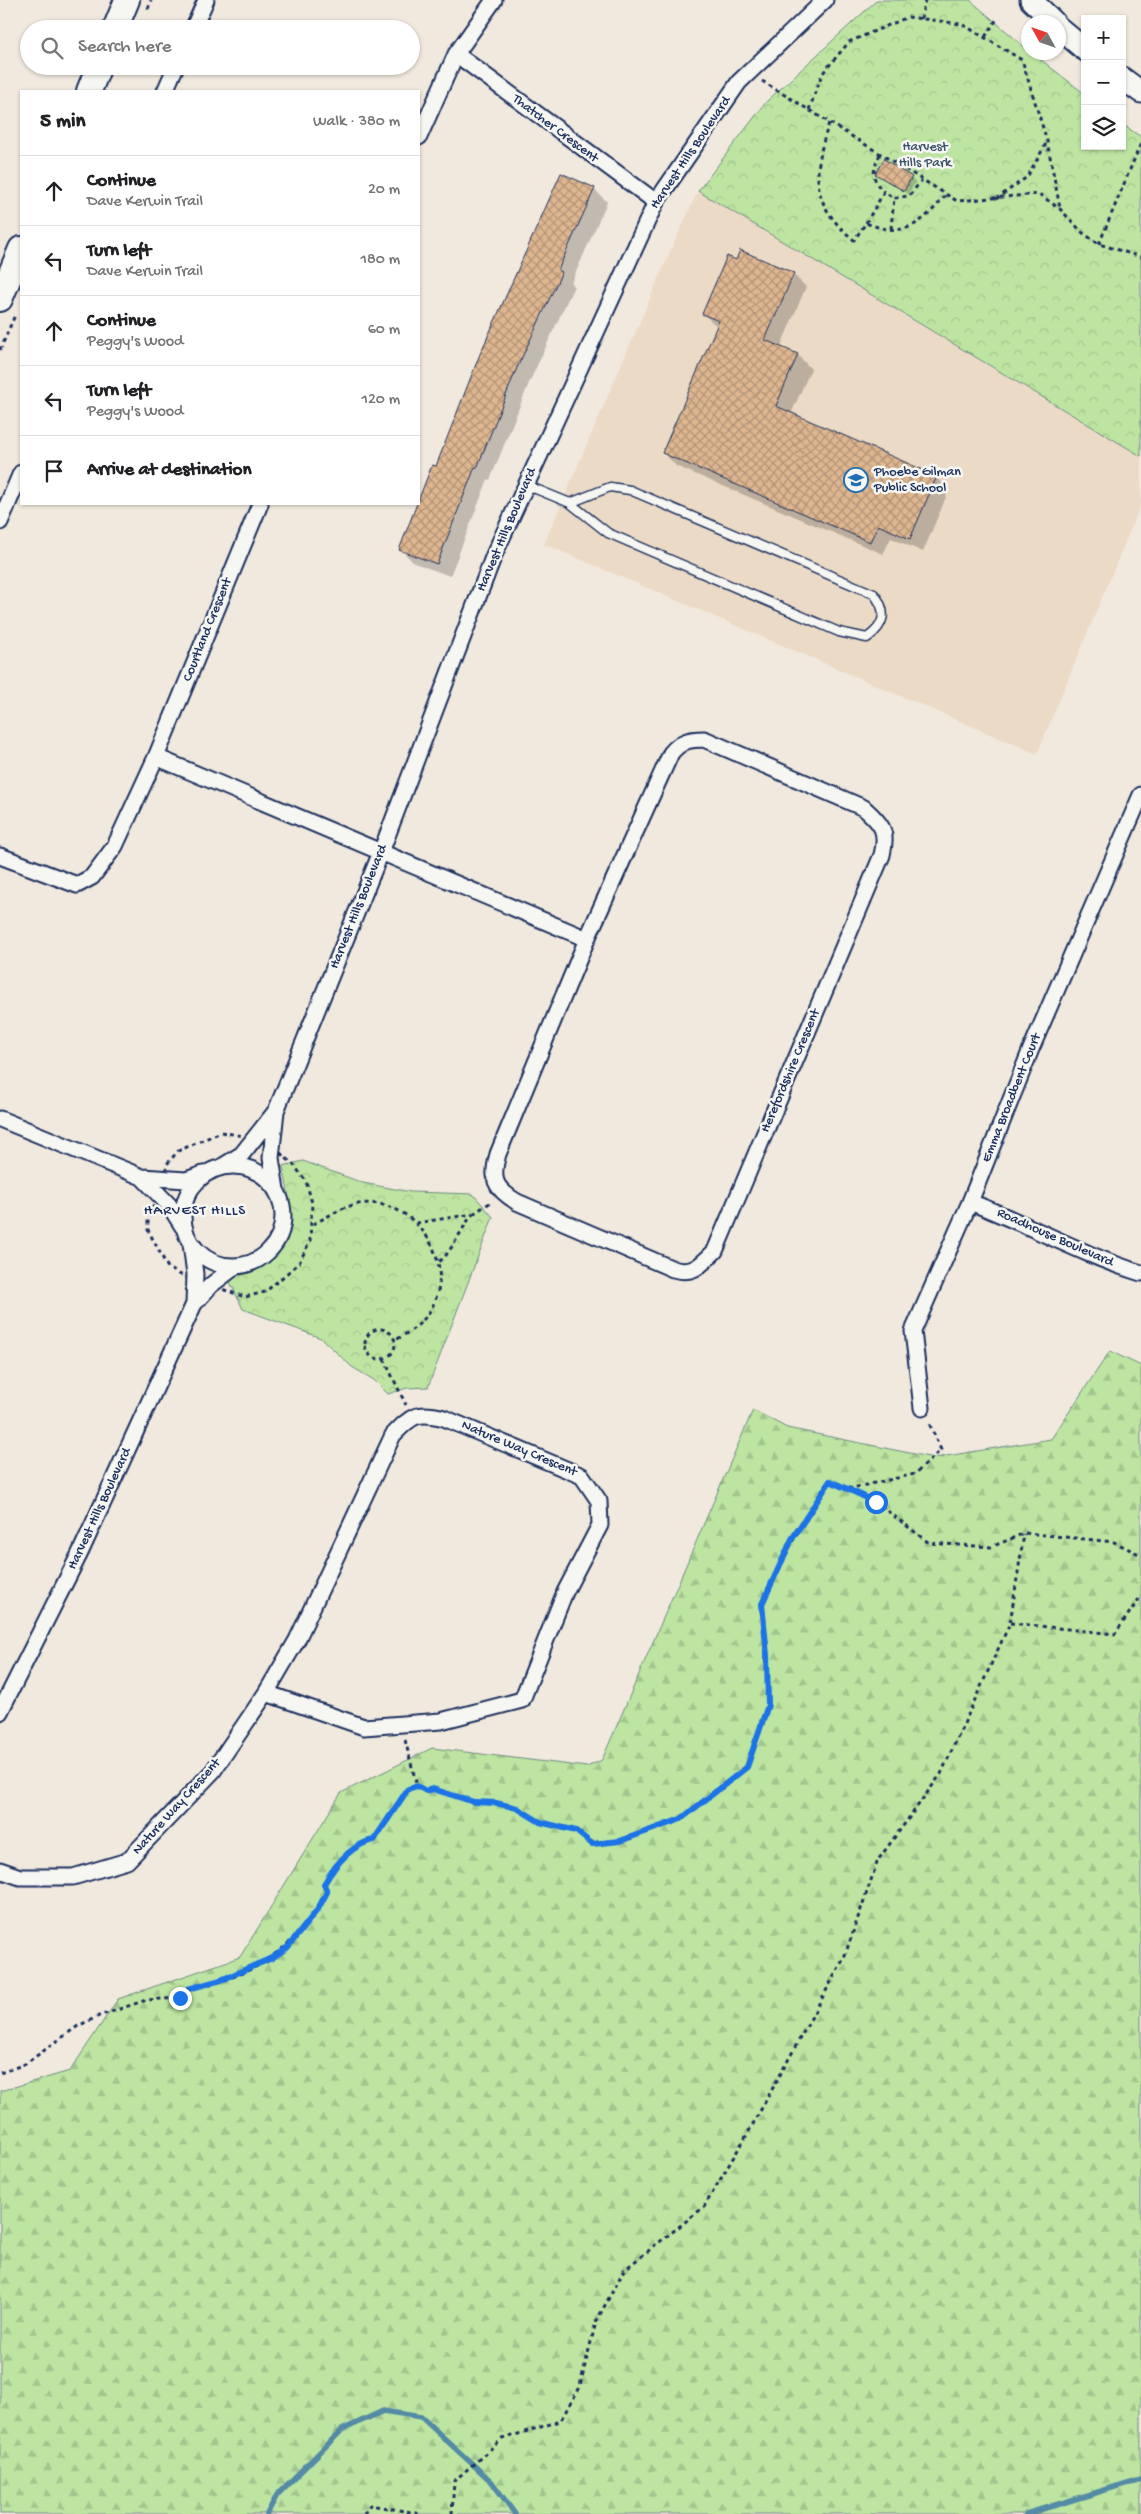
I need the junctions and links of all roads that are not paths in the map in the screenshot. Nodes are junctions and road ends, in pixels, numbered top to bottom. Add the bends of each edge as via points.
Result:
1 (127, 0) edge
2 (206, 0) edge
3 (494, 0) edge
4 (825, 0) edge
5 (1031, 0) edge
6 (1047, 15) edge
7 (119, 20) edge
8 (197, 20) edge
9 (1066, 33) edge
10 (1081, 46) edge
11 (456, 54) junction
12 (95, 75) edge
13 (172, 75) edge
14 (1126, 81) edge
15 (88, 90) edge
16 (165, 90) edge
17 (1141, 92) edge
18 (420, 135) edge
19 (656, 202) junction
20 (20, 254) edge
21 (9, 304) edge
22 (20, 475) edge
23 (526, 485) junction
24 (570, 503) junction
25 (260, 505) edge
26 (0, 522) edge
27 (156, 757) junction
28 (1141, 795) edge
29 (382, 852) junction
30 (0, 856) edge
31 (587, 939) junction
32 (276, 1111) junction
33 (0, 1119) edge
34 (223, 1166) junction
35 (207, 1172) junction
36 (142, 1177) junction
37 (276, 1190) junction
38 (970, 1202) junction
39 (184, 1228) junction
40 (191, 1244) junction
41 (236, 1266) junction
42 (1141, 1273) edge
43 (194, 1304) junction
44 (922, 1408) road end
45 (266, 1693) junction
46 (0, 1712) edge
47 (0, 1870) edge

1 - 7 main road
2 - 8 street
3 - 11 street
4 - 19 street, Harvest Hills Boulevard via 739,82
5 - 6 street
9 - 10 street
11 - 18 street
11 - 19 street, Thatcher Crescent
12 - 15 main road
13 - 16 street
14 - 17 street
19 - 23 street, Harvest Hills Boulevard
20 - 21 main road
22 - 26 street
23 - 24 lane
23 - 29 street, Harvest Hills Boulevard via 494,555
24 - 24 lane via 608,533 839,632 866,638 876,631 884,618 882,605 874,594 630,490 610,487
25 - 27 street, Courtland Crescent
27 - 29 street
27 - 30 street, Courtland Crescent via 114,846 92,877 77,885
28 - 38 street, Emma Broadbent Court via 1031,1049
29 - 31 street
29 - 32 street, Harvest Hills Boulevard
31 - 31 street, Herefordshire Crescent via 498,1154 493,1170 495,1181 503,1194 517,1202 673,1269 694,1270 715,1251 882,855 886,840 881,823 864,808 704,739 678,744 666,762
32 - 34 street, Harvest Hills Boulevard via 242,1154
32 - 37 street, Harvest Hills Boulevard via 271,1170
33 - 36 street
34 - 35 street
34 - 37 street via 241,1166 257,1172
35 - 36 street via 186,1180
35 - 39 street via 185,1199
36 - 39 street via 169,1205
37 - 41 street via 282,1207 282,1224 276,1241 253,1261
38 - 42 street, Roadhouse Boulevard via 1010,1217 1102,1261
38 - 44 street, Emma Broadbent Court via 913,1331
39 - 40 street
40 - 41 street via 203,1256 219,1264
40 - 43 street, Harvest Hills Boulevard
41 - 43 street, Harvest Hills Boulevard via 211,1285
43 - 46 street, Harvest Hills Boulevard via 80,1553
45 - 45 street, Nature Way Crescent via 297,1640 393,1435 412,1417 425,1413 444,1418 582,1476 598,1500 600,1525 565,1592 522,1700 441,1720 364,1727
45 - 47 street, Nature Way Crescent via 213,1771 127,1861 73,1877 20,1878

